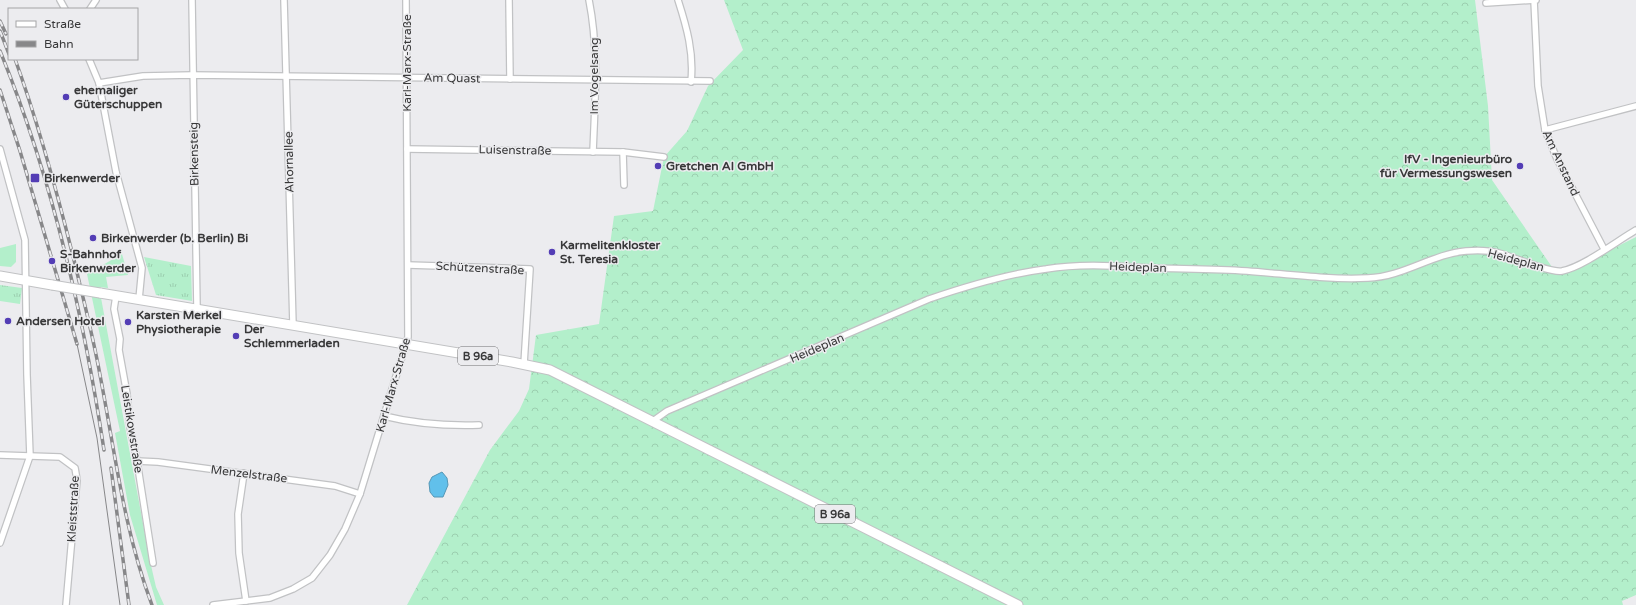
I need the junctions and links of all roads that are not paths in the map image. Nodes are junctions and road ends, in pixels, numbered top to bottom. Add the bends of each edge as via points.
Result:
1 (192, 0) edge
2 (284, 0) edge
3 (406, 0) edge
4 (509, 0) edge
5 (589, 0) edge
6 (678, 0) edge
7 (1535, 0) edge
8 (1486, 3) dead end
9 (89, 60) edge
10 (192, 75) junction
11 (286, 76) junction
12 (407, 77) junction
13 (510, 79) junction
14 (596, 80) junction
15 (691, 82) junction
16 (710, 82) dead end
17 (99, 83) junction
18 (1636, 106) edge
19 (1545, 130) junction
20 (407, 149) junction
21 (0, 151) edge
22 (593, 152) junction
23 (623, 152) junction
24 (664, 157) dead end
25 (624, 185) dead end
26 (1636, 230) edge
27 (1604, 249) junction
28 (408, 264) junction
29 (0, 276) edge
30 (26, 280) junction
31 (116, 296) junction
32 (139, 299) junction
33 (197, 308) junction
34 (293, 325) junction
35 (406, 344) junction
36 (524, 364) junction
37 (384, 416) junction
38 (653, 421) junction
39 (479, 425) dead end
40 (0, 455) edge
41 (30, 456) junction
42 (137, 461) junction
43 (244, 473) junction
44 (360, 494) junction
45 (0, 543) edge
46 (153, 563) dead end
47 (246, 602) junction
48 (66, 605) edge
49 (213, 605) edge
50 (1018, 605) edge

1 - 10 street, Birkensteig
2 - 11 street, Ahornallee
3 - 12 street, Karl-Marx-Straße
4 - 13 street
5 - 14 street, Im Vogelsang via 594,26
6 - 15 street via 688,32 693,62
7 - 8 street
7 - 19 street, Am Anstand via 1539,94
9 - 17 street
10 - 11 street, Am Quast
10 - 17 street, Am Quast via 144,76
10 - 33 street, Birkensteig
11 - 12 street, Am Quast
11 - 34 street, Ahornallee
12 - 13 street, Am Quast
12 - 20 street, Karl-Marx-Straße
13 - 14 street, Am Quast
14 - 15 street, Am Quast
14 - 22 street, Im Vogelsang
15 - 16 street, Am Quast
17 - 32 street via 116,172 142,268
18 - 19 street
19 - 27 street, Am Anstand via 1557,159
20 - 22 street, Luisenstraße
20 - 28 street, Karl-Marx-Straße
21 - 30 street via 25,240
22 - 23 street, Luisenstraße
23 - 24 street, Luisenstraße
23 - 25 street
26 - 27 street, Heideplan
27 - 38 street, Heideplan via 1561,271 1499,253 1476,251 1449,254 1410,269 1371,278 1349,279 1246,271 1100,265 1023,273 929,299 667,411
28 - 35 street, Karl-Marx-Straße
28 - 36 street, Schützenstraße via 530,269
29 - 30 main road, B 96a
30 - 31 main road, B 96a, bridge
30 - 41 street via 26,375
31 - 32 main road, B 96a
31 - 42 street, Leistikowstraße via 114,309 120,339 119,350
32 - 33 main road, B 96a
33 - 34 main road, B 96a
34 - 35 main road, B 96a
35 - 36 main road, B 96a
35 - 37 street, Karl-Marx-Straße
36 - 38 main road, B 96a via 550,370
37 - 39 street via 424,424
37 - 44 street, Karl-Marx-Straße
38 - 50 main road, B 96a
40 - 41 street, Kleiststraße
41 - 45 street
41 - 48 street, Kleiststraße via 60,458 74,468 77,480
42 - 43 street, Menzelstraße
42 - 46 street, Leistikowstraße
43 - 44 street, Menzelstraße via 335,486
43 - 47 street via 238,514 239,553
44 - 47 street, Karl-Marx-Straße via 345,529 330,555 312,578 270,598
47 - 49 street, Karl-Marx-Straße

